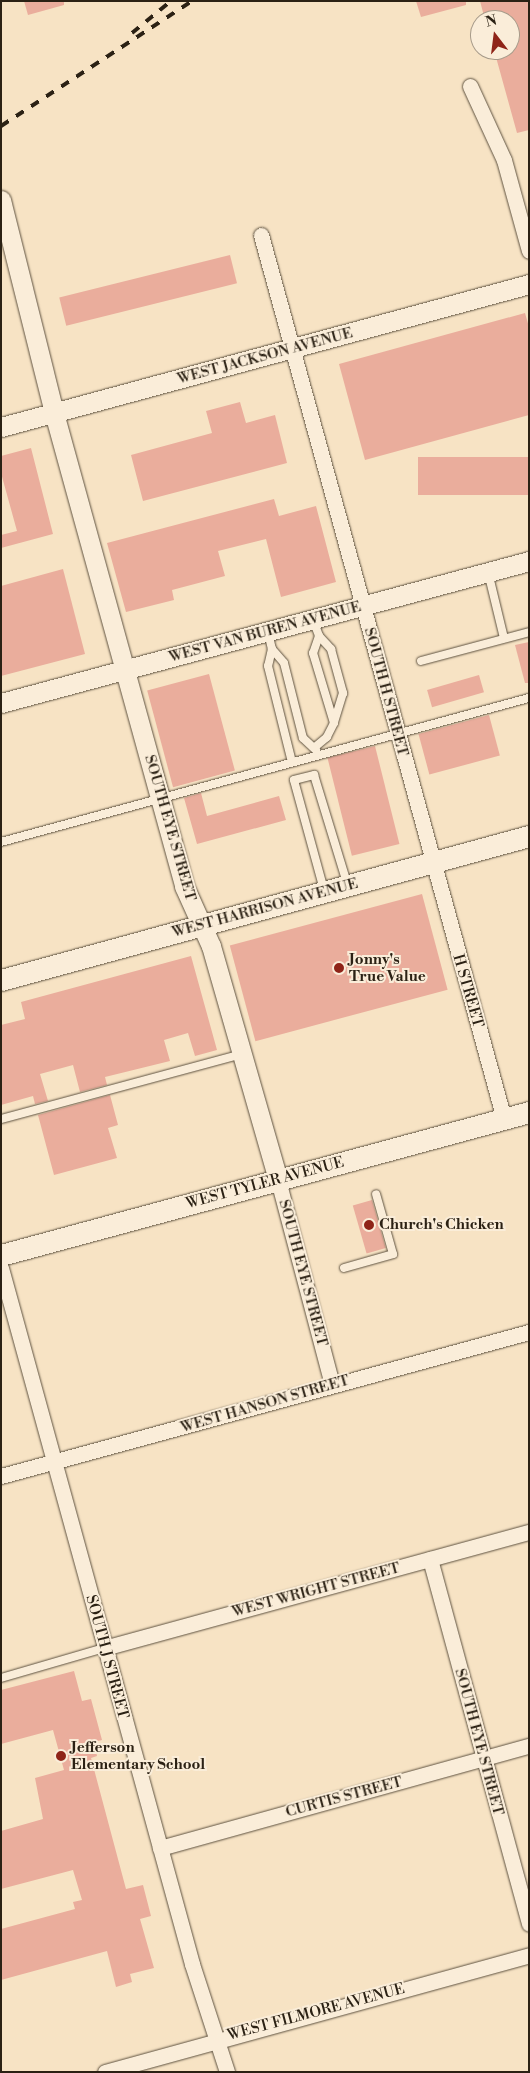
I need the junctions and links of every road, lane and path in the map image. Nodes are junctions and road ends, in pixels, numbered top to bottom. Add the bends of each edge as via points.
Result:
1 (470, 86) dead end
2 (1, 200) edge
3 (261, 235) dead end
4 (529, 251) edge
5 (529, 284) edge
6 (293, 348) junction
7 (54, 413) junction
8 (1, 427) edge
9 (529, 561) edge
10 (488, 572) junction
11 (362, 606) junction
12 (316, 628) junction
13 (529, 632) edge
14 (504, 638) junction
15 (270, 640) junction
16 (421, 661) dead end
17 (126, 670) junction
18 (529, 698) edge
19 (1, 704) edge
20 (334, 723) junction
21 (397, 734) junction
22 (315, 747) junction
23 (317, 756) junction
24 (295, 762) junction
25 (302, 778) junction
26 (161, 799) junction
27 (529, 836) edge
28 (1, 842) edge
29 (432, 862) junction
30 (348, 885) junction
31 (324, 892) junction
32 (200, 926) junction
33 (1, 980) edge
34 (242, 1054) junction
35 (529, 1112) edge
36 (1, 1119) edge
37 (504, 1119) junction
38 (278, 1180) junction
39 (376, 1194) dead end
40 (1, 1255) edge
41 (1, 1268) edge
42 (344, 1268) dead end
43 (529, 1332) edge
44 (332, 1385) junction
45 (54, 1462) junction
46 (1, 1476) edge
47 (529, 1532) edge
48 (430, 1559) junction
49 (104, 1648) junction
50 (1, 1678) edge
51 (529, 1746) edge
52 (482, 1758) junction
53 (160, 1848) junction
54 (529, 1924) edge
55 (529, 1955) edge
56 (216, 2040) junction
57 (105, 2072) edge
58 (227, 2072) edge

1 - 4 street via 504,160
2 - 7 street, SOUTH EYE STREET
3 - 6 street, SOUTH H STREET
5 - 6 street, WEST JACKSON AVENUE
6 - 7 street, WEST JACKSON AVENUE
6 - 11 street, SOUTH H STREET
7 - 8 street, WEST JACKSON AVENUE
7 - 17 street, SOUTH EYE STREET
9 - 10 street, WEST VAN BUREN AVENUE
10 - 11 street, WEST VAN BUREN AVENUE
10 - 14 lane
11 - 12 street, WEST VAN BUREN AVENUE
11 - 21 street, SOUTH H STREET
12 - 15 street, WEST VAN BUREN AVENUE
12 - 20 lane via 312,653
12 - 20 lane via 331,649 343,693
13 - 14 lane
14 - 16 lane
15 - 17 street, WEST VAN BUREN AVENUE
15 - 22 lane via 284,663 302,738
15 - 24 lane via 268,666
17 - 19 street, WEST VAN BUREN AVENUE
17 - 26 street, SOUTH EYE STREET
18 - 21 lane
20 - 22 lane via 327,737
21 - 23 lane
21 - 29 street, SOUTH H STREET
22 - 23 lane
23 - 24 lane
24 - 25 lane
24 - 26 lane
25 - 30 lane via 314,775
25 - 31 lane via 294,780
26 - 28 lane
26 - 32 street, SOUTH EYE STREET via 184,886
27 - 29 main road, WEST HARRISON AVENUE
29 - 30 main road, WEST HARRISON AVENUE
29 - 37 street, H STREET
30 - 31 main road, WEST HARRISON AVENUE
31 - 32 main road, WEST HARRISON AVENUE
32 - 33 main road, WEST HARRISON AVENUE
32 - 34 street, SOUTH EYE STREET via 211,946
34 - 36 lane
34 - 38 street, SOUTH EYE STREET
35 - 37 main road, WEST TYLER AVENUE
37 - 38 main road, WEST TYLER AVENUE
38 - 40 main road, WEST TYLER AVENUE
38 - 44 street, SOUTH EYE STREET
39 - 42 lane via 393,1254
41 - 45 street, SOUTH J STREET
43 - 44 street, WEST HANSON STREET
44 - 45 street, WEST HANSON STREET
45 - 46 street, WEST HANSON STREET
45 - 49 street, SOUTH J STREET
47 - 48 street, WEST WRIGHT STREET
48 - 49 street, WEST WRIGHT STREET
48 - 52 street, SOUTH EYE STREET
49 - 50 lane
49 - 53 street, SOUTH J STREET
51 - 52 street, CURTIS STREET
52 - 53 street, CURTIS STREET
52 - 54 street, SOUTH EYE STREET
53 - 56 street, SOUTH J STREET
55 - 56 street, WEST FILMORE AVENUE
56 - 57 street, WEST FILMORE AVENUE
56 - 58 street, SOUTH J STREET

